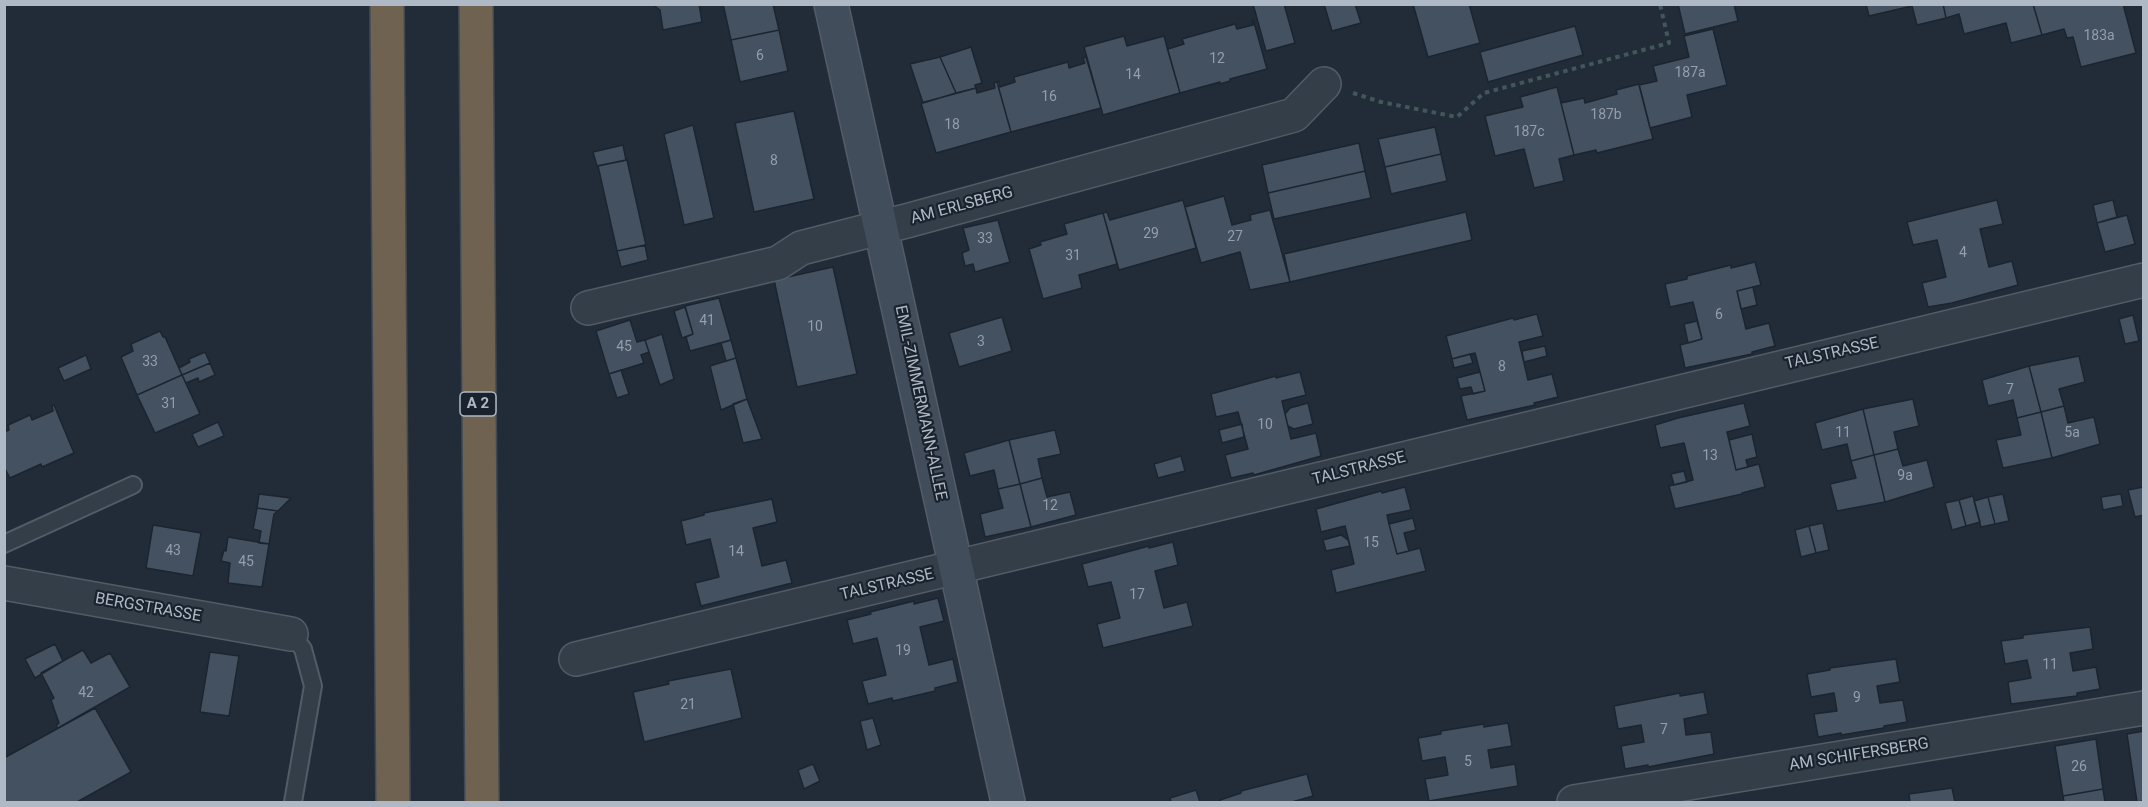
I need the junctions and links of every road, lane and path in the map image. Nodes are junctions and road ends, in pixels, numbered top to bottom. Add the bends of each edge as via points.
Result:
1 (387, 4) edge
2 (476, 4) edge
3 (831, 4) edge
4 (1660, 4) edge
5 (1324, 84) joint
6 (881, 227) junction
7 (2144, 280) edge
8 (588, 308) dead end
9 (134, 485) dead end
10 (4, 544) edge
11 (957, 568) junction
12 (4, 583) edge
13 (291, 634) joint
14 (576, 659) dead end
15 (2144, 708) edge
16 (293, 802) edge
17 (393, 802) edge
18 (482, 802) edge
19 (1008, 802) edge
20 (1574, 802) edge

1 - 17 highway
2 - 18 highway, A 2
3 - 6 main road, EMIL-ZIMMERMANN-ALLEE
4 - 5 path via 1669,43 1484,93 1457,117 1381,102
5 - 6 street, AM ERLSBERG via 1294,116
6 - 8 street, AM ERLSBERG via 801,248 778,263
6 - 11 main road, EMIL-ZIMMERMANN-ALLEE
7 - 11 street, TALSTRASSE
9 - 10 lane
11 - 14 street, TALSTRASSE
11 - 19 main road, EMIL-ZIMMERMANN-ALLEE
12 - 13 street, BERGSTRASSE
13 - 16 lane via 303,649 313,686
15 - 20 street, AM SCHIFERSBERG

